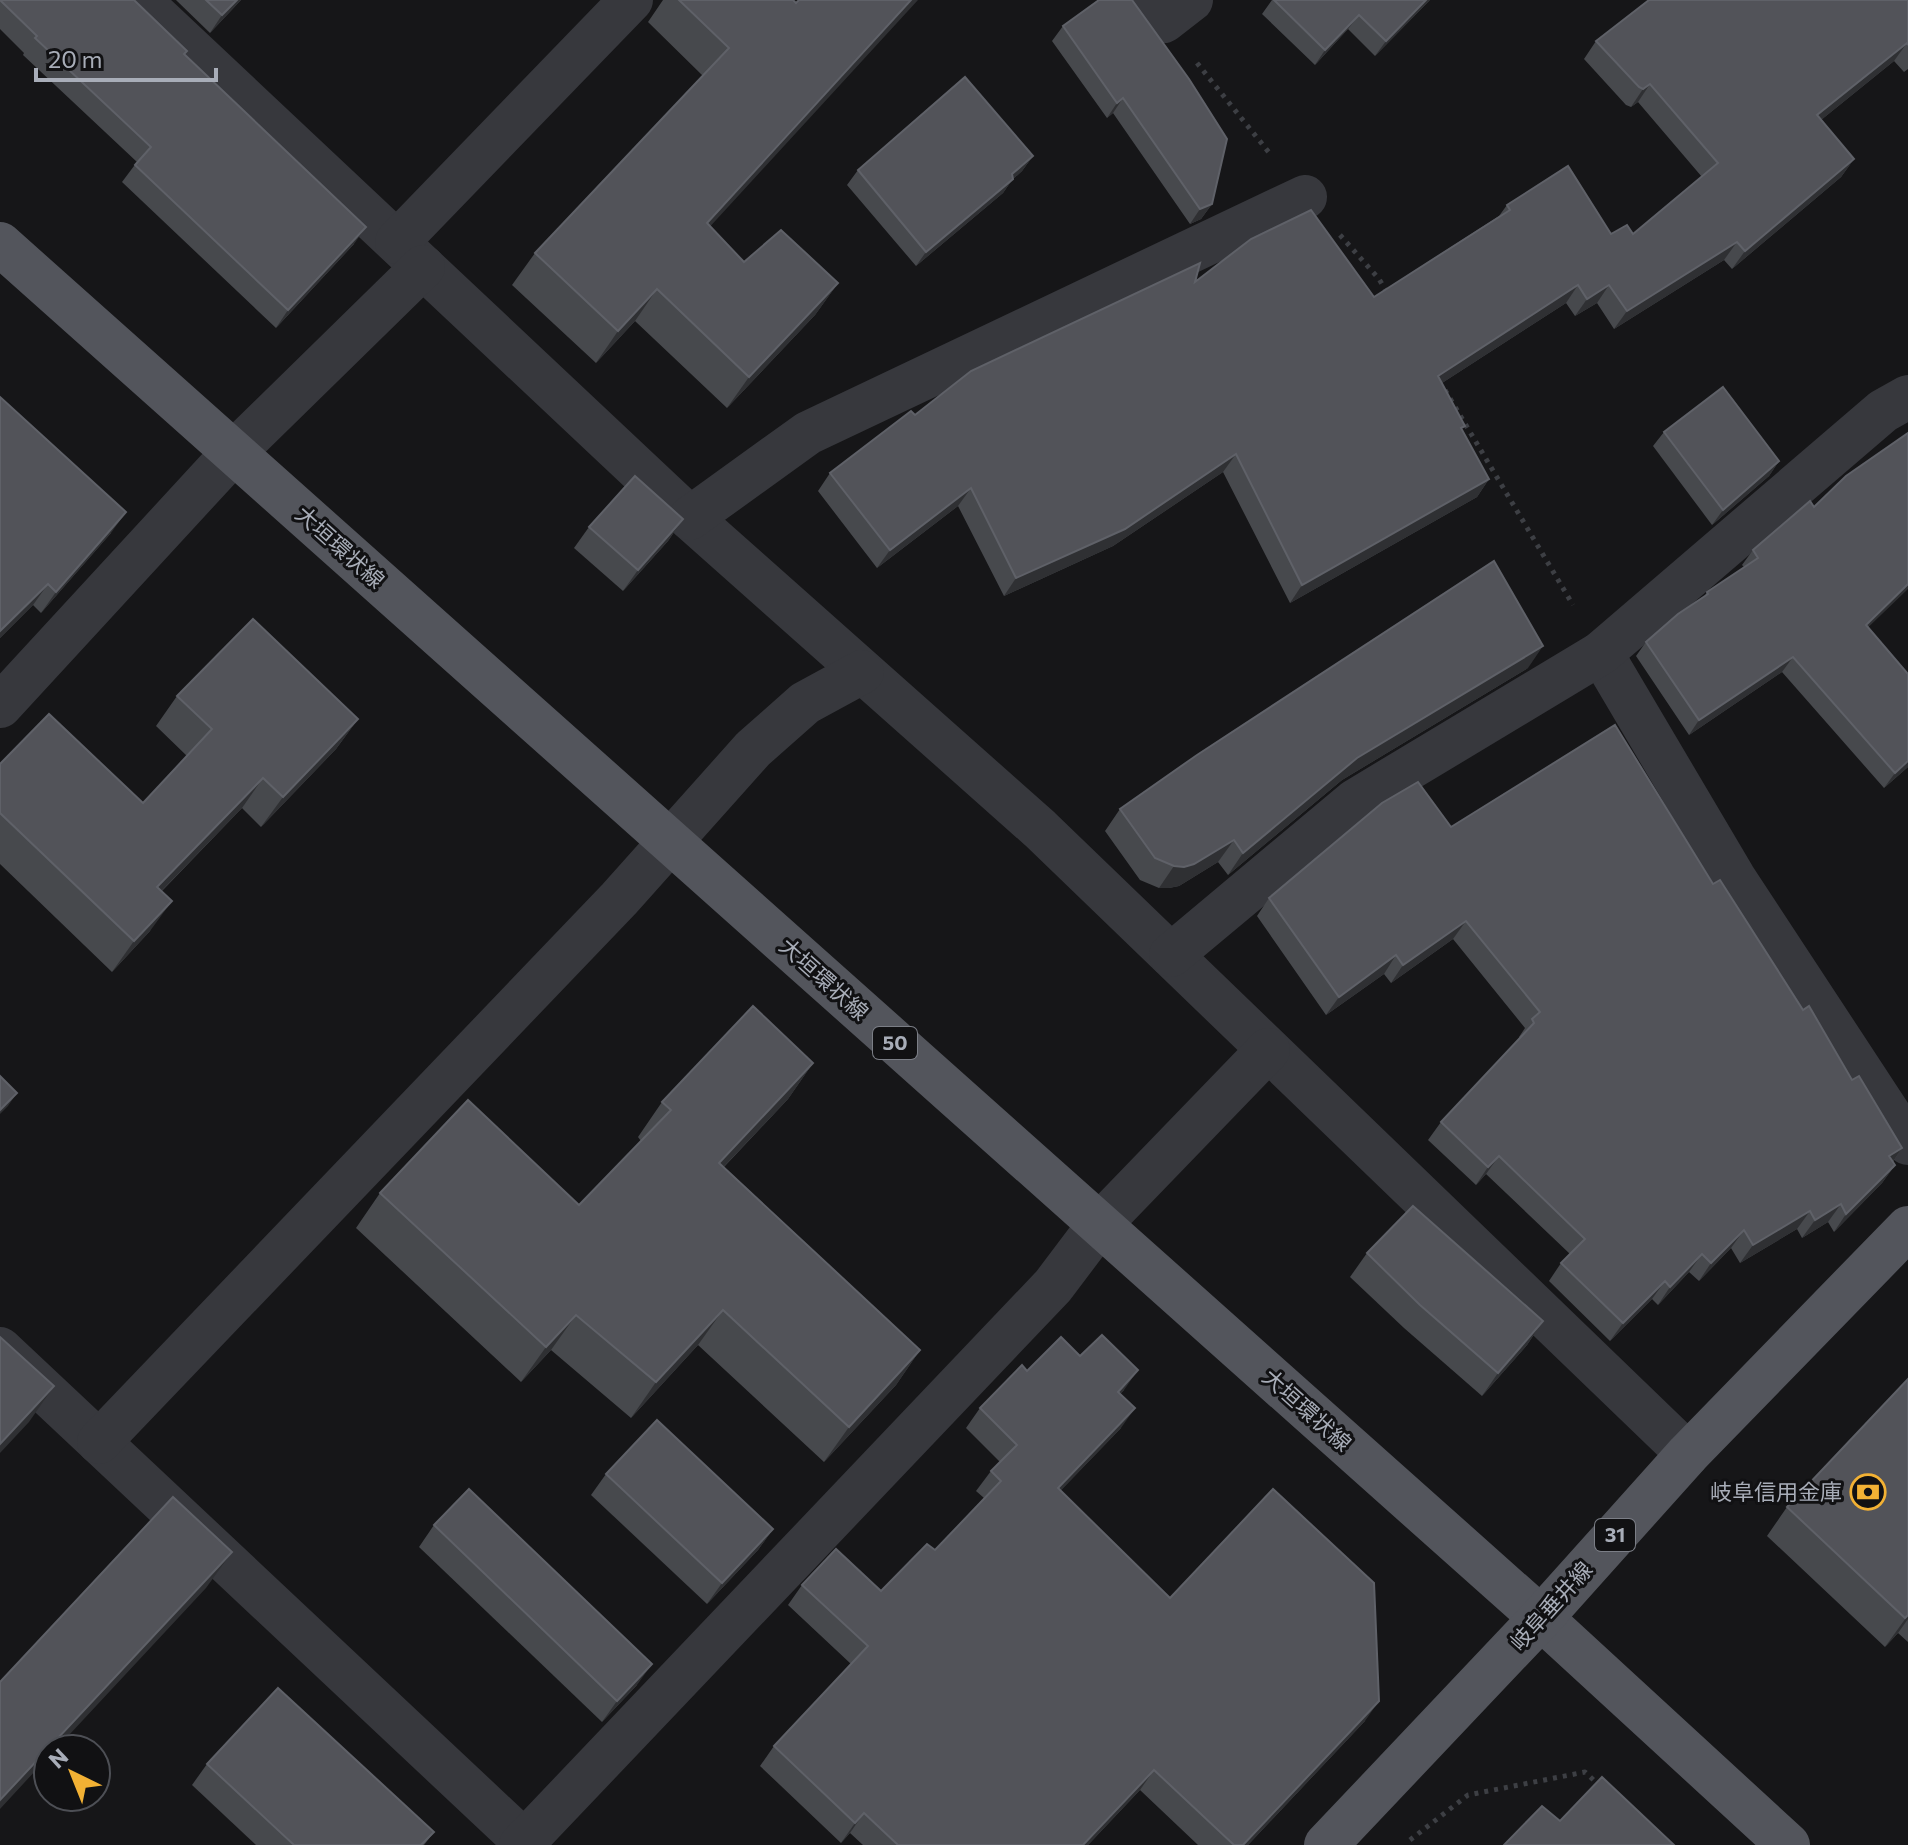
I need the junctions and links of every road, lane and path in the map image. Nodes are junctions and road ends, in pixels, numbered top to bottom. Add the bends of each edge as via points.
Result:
1 (139, 0) edge
2 (631, 0) edge
3 (1167, 7) edge
4 (1305, 197) junction
5 (0, 244) edge
6 (410, 255) junction
7 (1395, 306) edge
8 (1443, 386) edge
9 (1908, 397) edge
10 (234, 452) junction
11 (690, 518) junction
12 (1601, 653) junction
13 (862, 672) junction
14 (0, 706) edge
15 (671, 842) junction
16 (1171, 955) junction
17 (1268, 1050) junction
18 (1908, 1143) edge
19 (1099, 1225) junction
20 (1908, 1228) edge
21 (0, 1349) edge
22 (99, 1442) junction
23 (1688, 1454) junction
24 (1541, 1618) junction
25 (1608, 1793) edge
26 (524, 1844) edge
27 (1326, 1845) edge
28 (1402, 1845) edge
29 (1788, 1845) edge

1 - 6 street
2 - 6 street
3 - 4 path
4 - 7 path via 1379,279
4 - 11 street via 808,433
5 - 10 main road, 大垣環状線 / 50
6 - 10 street
6 - 11 street
8 - 12 path
9 - 12 street via 1883,411
10 - 14 street
10 - 15 main road, 大垣環状線 / 50
11 - 13 street
12 - 16 street via 1355,801
12 - 18 street via 1734,878
13 - 15 street via 805,703 753,749
13 - 16 street via 1040,829
15 - 19 main road, 大垣環状線 / 50
15 - 22 street
16 - 17 street
17 - 19 street
17 - 23 street
19 - 24 main road, 大垣環状線 / 50
19 - 26 street via 1053,1286
20 - 23 main road, 岐阜垂井線 / 31
21 - 22 street
22 - 26 street
23 - 24 main road, 岐阜垂井線 / 31
24 - 27 main road, 岐阜垂井線 / 31
24 - 29 main road, 大垣環状線 / 50
25 - 28 path via 1585,1772 1468,1795

